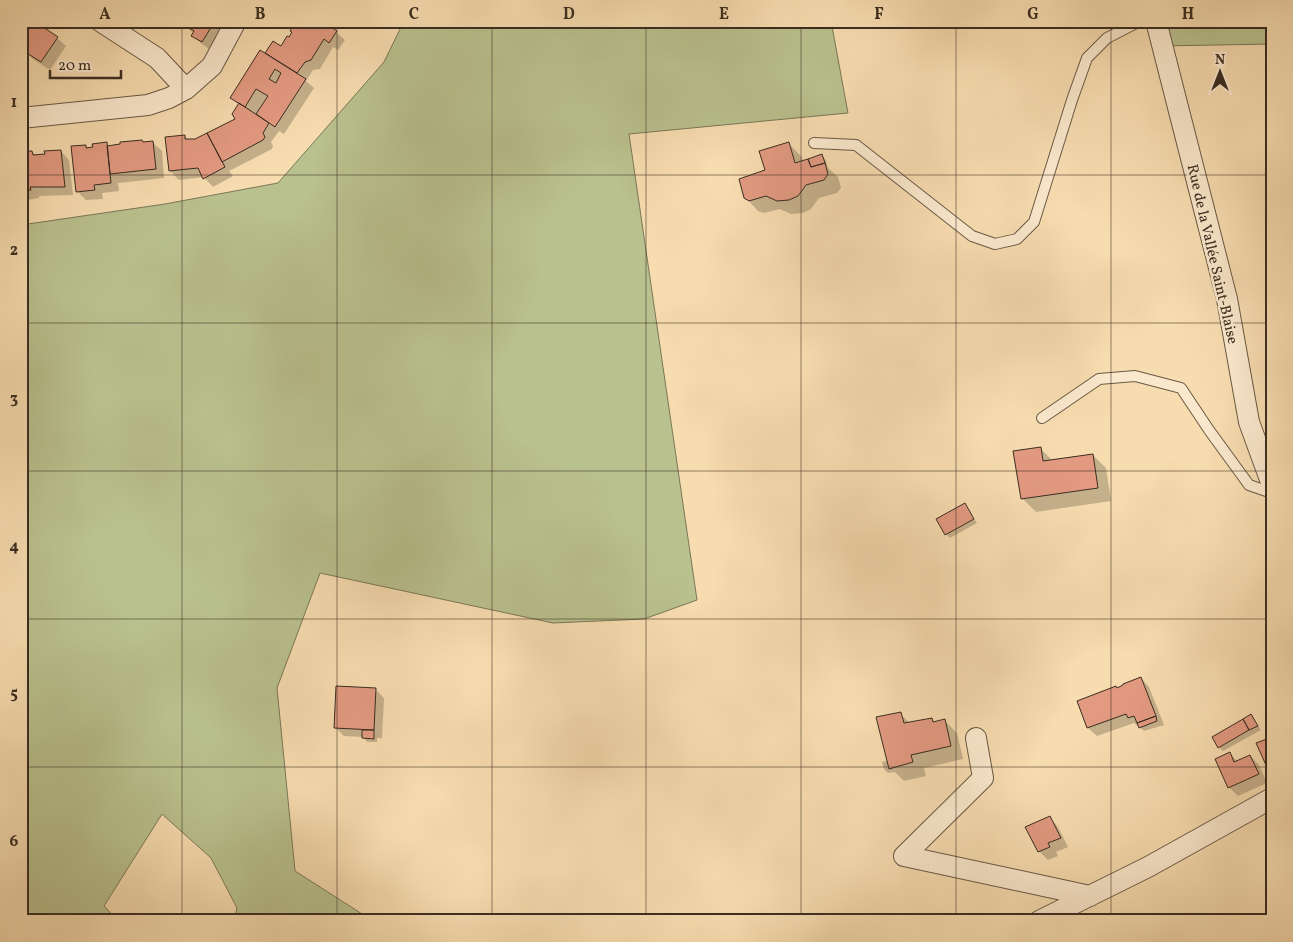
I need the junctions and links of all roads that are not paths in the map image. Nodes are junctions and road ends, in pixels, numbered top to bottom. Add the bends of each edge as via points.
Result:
1 (100, 21) edge
2 (236, 21) edge
3 (1140, 21) edge
4 (1156, 21) edge
5 (186, 89) junction
6 (21, 118) edge
7 (814, 143) dead end
8 (1042, 418) dead end
9 (1272, 485) edge
10 (1272, 493) edge
11 (976, 738) dead end
12 (1272, 798) edge
13 (1090, 896) junction
14 (1039, 921) edge

1 - 5 street via 157,58
2 - 5 street via 212,66
3 - 7 lane via 1107,38 1088,58 1034,222 1017,239 994,244 972,236 856,145
4 - 9 street, Rue de la Vallée Saint-Blaise via 1227,299 1249,422
5 - 6 street via 148,105
8 - 10 lane via 1099,379 1135,376 1181,388 1249,485
11 - 13 street via 983,778 904,856
12 - 13 street
13 - 14 street

